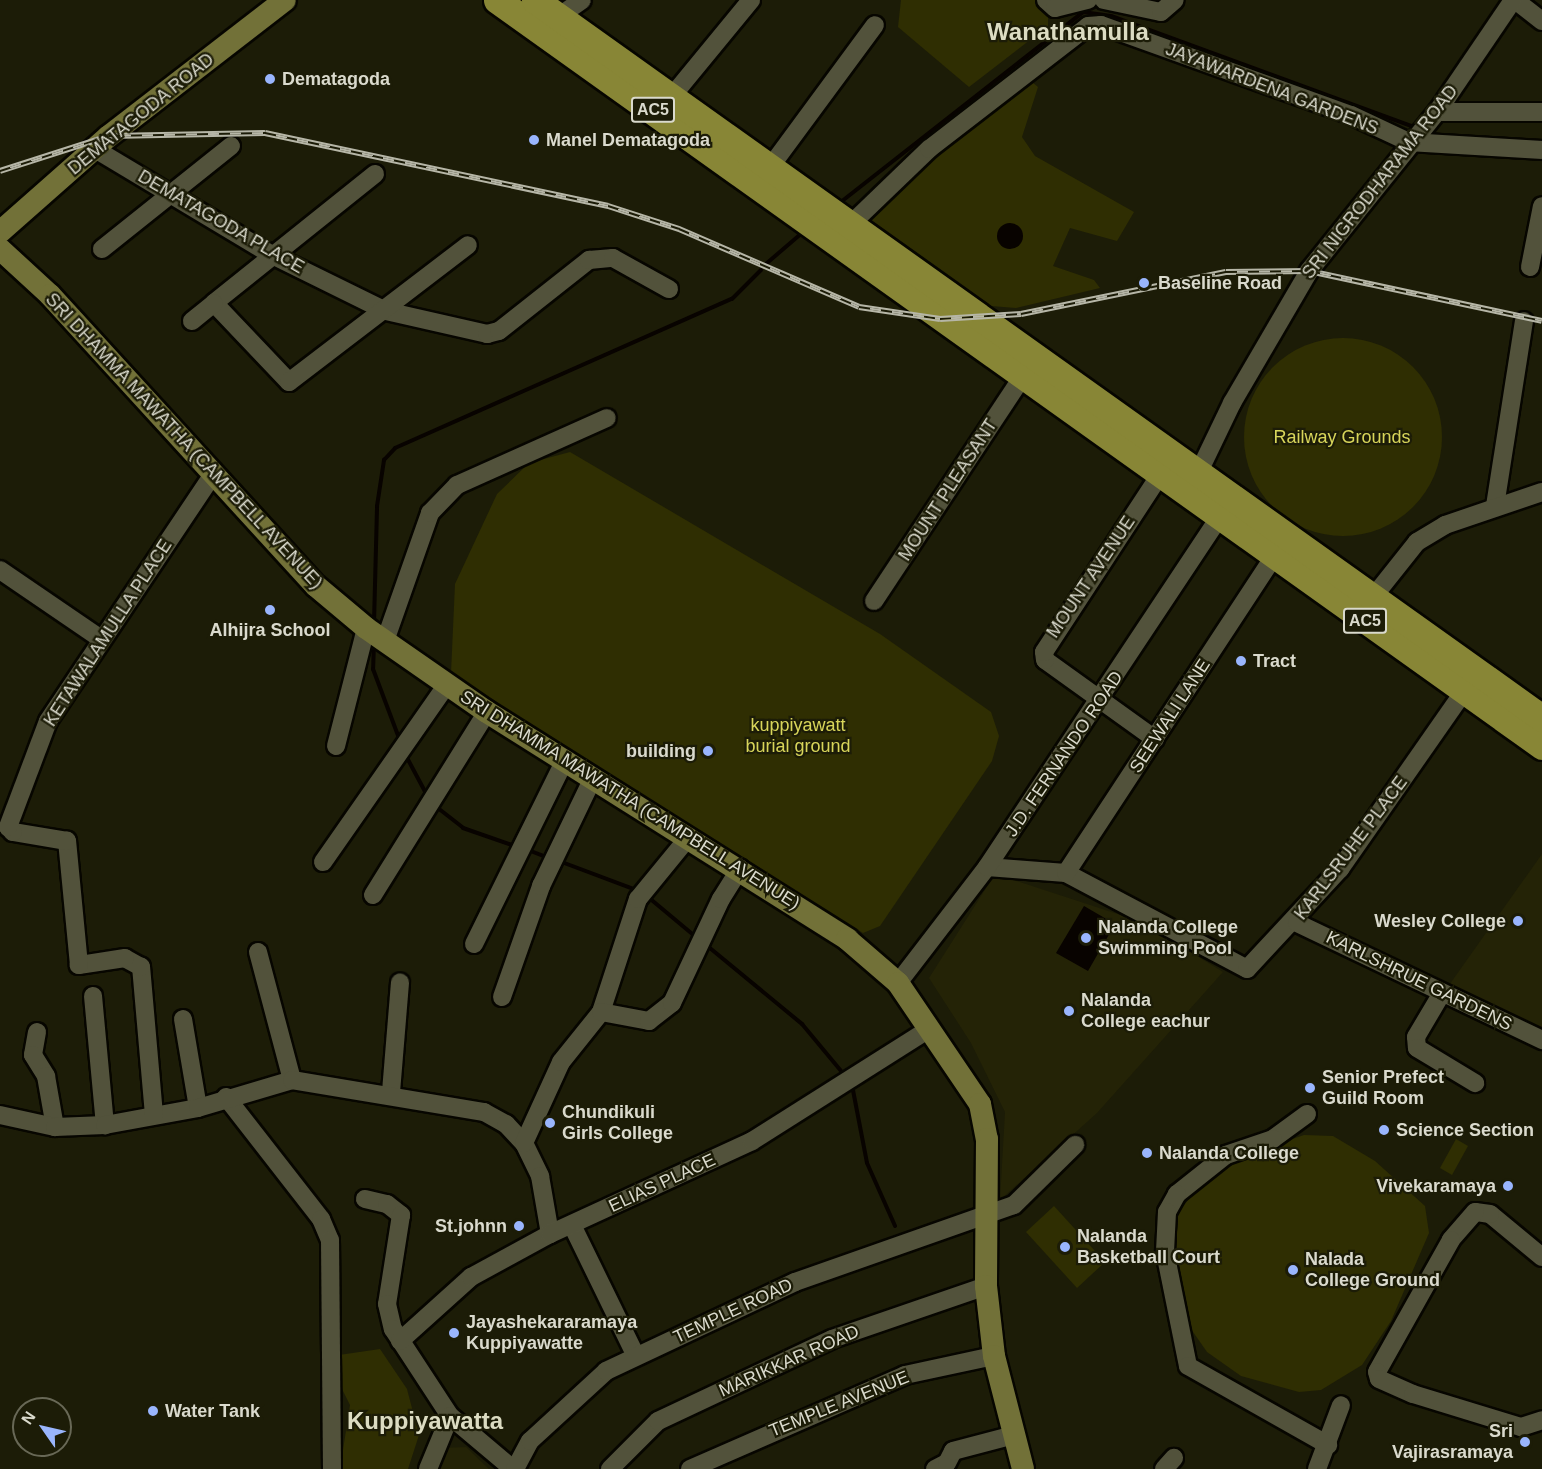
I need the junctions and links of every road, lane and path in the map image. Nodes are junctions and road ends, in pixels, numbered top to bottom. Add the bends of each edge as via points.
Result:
1 (285, 0) edge
2 (497, 0) edge
3 (535, 0) edge
4 (582, 0) edge
5 (751, 0) edge
6 (1046, 0) edge
7 (1088, 0) edge
8 (1104, 0) edge
9 (1175, 0) edge
10 (1514, 0) edge
11 (558, 17) junction
12 (1542, 21) edge
13 (875, 25) dead end
14 (673, 95) junction
15 (1542, 112) edge
16 (1434, 115) junction
17 (1412, 139) junction
18 (231, 146) dead end
19 (95, 149) junction
20 (1542, 150) edge
21 (771, 166) junction
22 (375, 174) dead end
23 (170, 190) junction
24 (1542, 206) edge
25 (826, 219) junction
26 (0, 232) edge
27 (468, 245) dead end
28 (0, 249) edge
29 (102, 249) dead end
30 (272, 255) junction
31 (1530, 267) dead end
32 (669, 289) dead end
33 (214, 303) junction
34 (386, 311) junction
35 (192, 321) dead end
36 (1524, 321) dead end
37 (1021, 379) junction
38 (607, 418) dead end
39 (214, 473) junction
40 (1160, 475) junction
41 (1194, 484) junction
42 (1542, 492) edge
43 (1495, 506) junction
44 (1219, 518) junction
45 (1273, 558) junction
46 (0, 570) edge
47 (1374, 596) junction
48 (874, 601) dead end
49 (375, 634) junction
50 (101, 639) junction
51 (447, 684) junction
52 (1465, 690) junction
53 (1102, 702) junction
54 (488, 712) junction
55 (1542, 718) edge
56 (1155, 739) junction
57 (336, 746) dead end
58 (1542, 746) edge
59 (565, 760) junction
60 (593, 777) junction
61 (688, 838) junction
62 (323, 862) dead end
63 (987, 867) junction
64 (740, 869) junction
65 (1066, 873) junction
66 (373, 895) dead end
67 (1296, 922) junction
68 (474, 944) dead end
69 (258, 952) dead end
70 (400, 982) dead end
71 (898, 983) junction
72 (1442, 993) junction
73 (93, 996) dead end
74 (502, 997) dead end
75 (601, 1012) junction
76 (183, 1019) dead end
77 (929, 1029) junction
78 (37, 1032) dead end
79 (1542, 1040) edge
80 (292, 1080) junction
81 (1475, 1083) dead end
82 (391, 1092) junction
83 (226, 1097) junction
84 (198, 1108) junction
85 (1306, 1113) dead end
86 (0, 1115) edge
87 (154, 1116) junction
88 (105, 1125) junction
89 (56, 1128) junction
90 (524, 1143) junction
91 (1075, 1144) dead end
92 (365, 1199) dead end
93 (989, 1213) junction
94 (572, 1225) junction
95 (550, 1234) junction
96 (1542, 1257) edge
97 (986, 1286) junction
98 (400, 1341) junction
99 (636, 1356) junction
100 (994, 1356) junction
101 (1341, 1405) dead end
102 (450, 1416) junction
103 (1542, 1420) edge
104 (1014, 1435) junction
105 (1328, 1445) junction
106 (332, 1469) edge
107 (428, 1469) edge
108 (514, 1469) edge
109 (610, 1469) edge
110 (690, 1469) edge
111 (935, 1469) edge
112 (1023, 1469) edge
113 (1317, 1469) edge

1 - 19 main road, DEMATAGODA ROAD
2 - 25 highway, AC5
3 - 11 highway, AC5
4 - 11 street
5 - 14 street
6 - 7 street via 1055,8
8 - 9 street via 1161,12
10 - 12 street
10 - 16 street, SRI NIGRODHARAMA ROAD
11 - 14 highway, AC5
13 - 21 street
14 - 21 highway, AC5
15 - 16 street
16 - 17 street, SRI NIGRODHARAMA ROAD
17 - 20 street, JAYAWARDENA GARDENS
17 - 25 street, JAYAWARDENA GARDENS via 1101,25 1088,26 929,149
17 - 41 street, SRI NIGRODHARAMA ROAD via 1309,271
18 - 23 street
19 - 23 street, DEMATAGODA PLACE
19 - 26 main road, DEMATAGODA ROAD
21 - 25 highway, AC5
22 - 30 street
23 - 29 street
23 - 30 street, DEMATAGODA PLACE
24 - 31 street
25 - 37 highway, AC5
25 - 41 highway, AC5
27 - 34 street
28 - 39 main road, SRI DHAMMA MAWATHA (CAMPBELL AVENUE) via 50,295
30 - 33 street
30 - 34 street, DEMATAGODA PLACE
32 - 34 street, DEMATAGODA PLACE via 613,258 589,260 499,331 487,334
33 - 34 street via 289,382
33 - 35 street
36 - 43 street
37 - 40 highway, AC5
37 - 48 street, MOUNT PLEASANT
38 - 49 street via 457,484 430,513
39 - 49 main road, SRI DHAMMA MAWATHA (CAMPBELL AVENUE) via 316,586
39 - 50 street, KETAWALAMULLA PLACE
40 - 41 highway, AC5
40 - 53 street, MOUNT AVENUE via 1044,652 1045,660
41 - 44 highway, AC5
41 - 47 highway, AC5
42 - 43 street
43 - 47 street via 1417,542
44 - 45 highway, AC5
44 - 53 street, J.D. FERNANDO ROAD
45 - 52 highway, AC5
45 - 56 street, SEEWALI LANE
46 - 50 street
47 - 55 highway, AC5
49 - 51 main road, SRI DHAMMA MAWATHA (CAMPBELL AVENUE)
49 - 57 street
50 - 87 street, KETAWALAMULLA PLACE via 48,722 8,827 13,832 67,841 79,965 125,958 141,967
51 - 54 main road, SRI DHAMMA MAWATHA (CAMPBELL AVENUE)
51 - 62 street
52 - 58 highway, AC5
52 - 67 street, KARLSRUHE PLACE via 1340,869
53 - 56 street, MOUNT AVENUE
53 - 63 street, J.D. FERNANDO ROAD
54 - 59 main road, SRI DHAMMA MAWATHA (CAMPBELL AVENUE)
54 - 66 street
56 - 65 street, SEEWALI LANE
59 - 60 main road, SRI DHAMMA MAWATHA (CAMPBELL AVENUE)
59 - 68 street
60 - 61 main road, SRI DHAMMA MAWATHA (CAMPBELL AVENUE)
60 - 74 street via 554,859
61 - 64 main road, SRI DHAMMA MAWATHA (CAMPBELL AVENUE)
61 - 75 street via 642,893
63 - 65 street, KARLSRUHE PLACE
63 - 71 street, J.D. FERNANDO ROAD
64 - 71 main road, SRI DHAMMA MAWATHA (CAMPBELL AVENUE) via 848,939
64 - 75 street via 661,1016 639,1020
65 - 67 street, KARLSRUHE PLACE via 1237,968 1257,964
67 - 72 street, KARLSHRUE GARDENS
69 - 80 street
70 - 82 street
71 - 77 main road, SRI DHAMMA MAWATHA (CAMPBELL AVENUE)
72 - 79 street, KARLSHRUE GARDENS
72 - 81 street via 1416,1037 1417,1048
73 - 88 street
75 - 90 street via 561,1062
76 - 84 street
77 - 93 main road, SRI DHAMMA MAWATHA (CAMPBELL AVENUE) via 981,1104
77 - 94 street, ELIAS PLACE via 752,1141
78 - 89 street via 33,1055 46,1076
80 - 82 street
80 - 83 street
82 - 90 street via 484,1112 506,1124
83 - 84 street
83 - 106 street via 321,1219 330,1240
84 - 87 street
85 - 105 street via 1273,1139 1226,1155 1177,1194 1167,1212 1165,1252 1188,1366
86 - 89 street
87 - 88 street
88 - 89 street
90 - 95 street via 540,1176
91 - 93 street, TEMPLE ROAD via 1035,1191
92 - 98 street, TEMPLE ROAD via 387,1204 401,1215 402,1238 387,1304
93 - 97 main road, SRI DHAMMA MAWATHA (CAMPBELL AVENUE)
93 - 99 street, TEMPLE ROAD via 795,1282
94 - 95 street, ELIAS PLACE
94 - 99 street
95 - 98 street, ELIAS PLACE via 471,1277
96 - 103 street via 1483,1211 1475,1212 1451,1240 1377,1372 1379,1379 1413,1394 1521,1427
97 - 100 main road, SRI DHAMMA MAWATHA (CAMPBELL AVENUE)
97 - 109 street, MARIKKAR ROAD via 832,1339 658,1421
98 - 102 street, TEMPLE ROAD
99 - 108 street, TEMPLE ROAD via 606,1371 560,1410 530,1441
100 - 104 main road, SRI DHAMMA MAWATHA (CAMPBELL AVENUE)
100 - 110 street, TEMPLE AVENUE via 906,1375
101 - 105 street
102 - 107 street
102 - 108 street, TEMPLE ROAD
104 - 111 street via 952,1451 947,1463
104 - 112 main road, SRI DHAMMA MAWATHA (CAMPBELL AVENUE)
105 - 113 street

